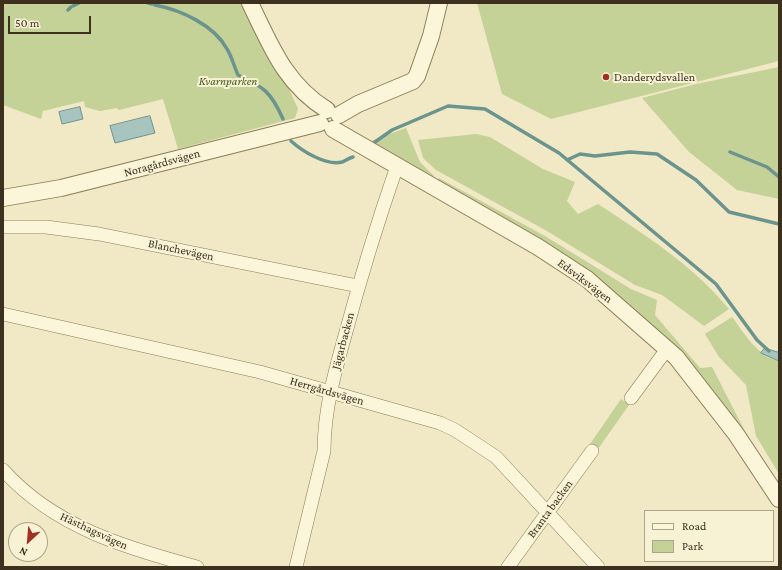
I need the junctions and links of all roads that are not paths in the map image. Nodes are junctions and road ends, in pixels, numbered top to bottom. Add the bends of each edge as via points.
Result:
1 (250, 3) edge
2 (439, 3) edge
3 (330, 119) junction
4 (397, 166) junction
5 (3, 198) edge
6 (3, 227) edge
7 (358, 286) junction
8 (3, 314) edge
9 (667, 349) junction
10 (330, 392) junction
11 (631, 398) dead end
12 (592, 451) dead end
13 (3, 470) edge
14 (779, 499) edge
15 (547, 513) junction
16 (197, 567) edge
17 (296, 567) edge
18 (508, 567) edge
19 (598, 567) edge

1 - 3 street, Edsviksvägen via 280,65
2 - 3 street, Noragårdsvägen via 429,42 413,81
3 - 4 street, Edsviksvägen
3 - 5 street, Noragårdsvägen via 61,188
4 - 7 street, Jägarbacken
4 - 9 street, Edsviksvägen via 568,266 587,279
6 - 7 street, Blanchevägen via 46,227 99,234
7 - 10 street, Jägarbacken
8 - 10 street, Herrgårdsvägen via 260,372
9 - 11 street
9 - 14 street, Edsviksvägen via 703,390 736,434
10 - 15 street, Herrgårdsvägen via 426,418 455,430 496,457
10 - 17 street, Jägarbacken via 324,451
12 - 15 street, Branta backen
13 - 16 street, Hästhagsvägen via 38,504 91,532 129,548
15 - 18 street, Branta backen
15 - 19 street, Herrgårdsvägen

